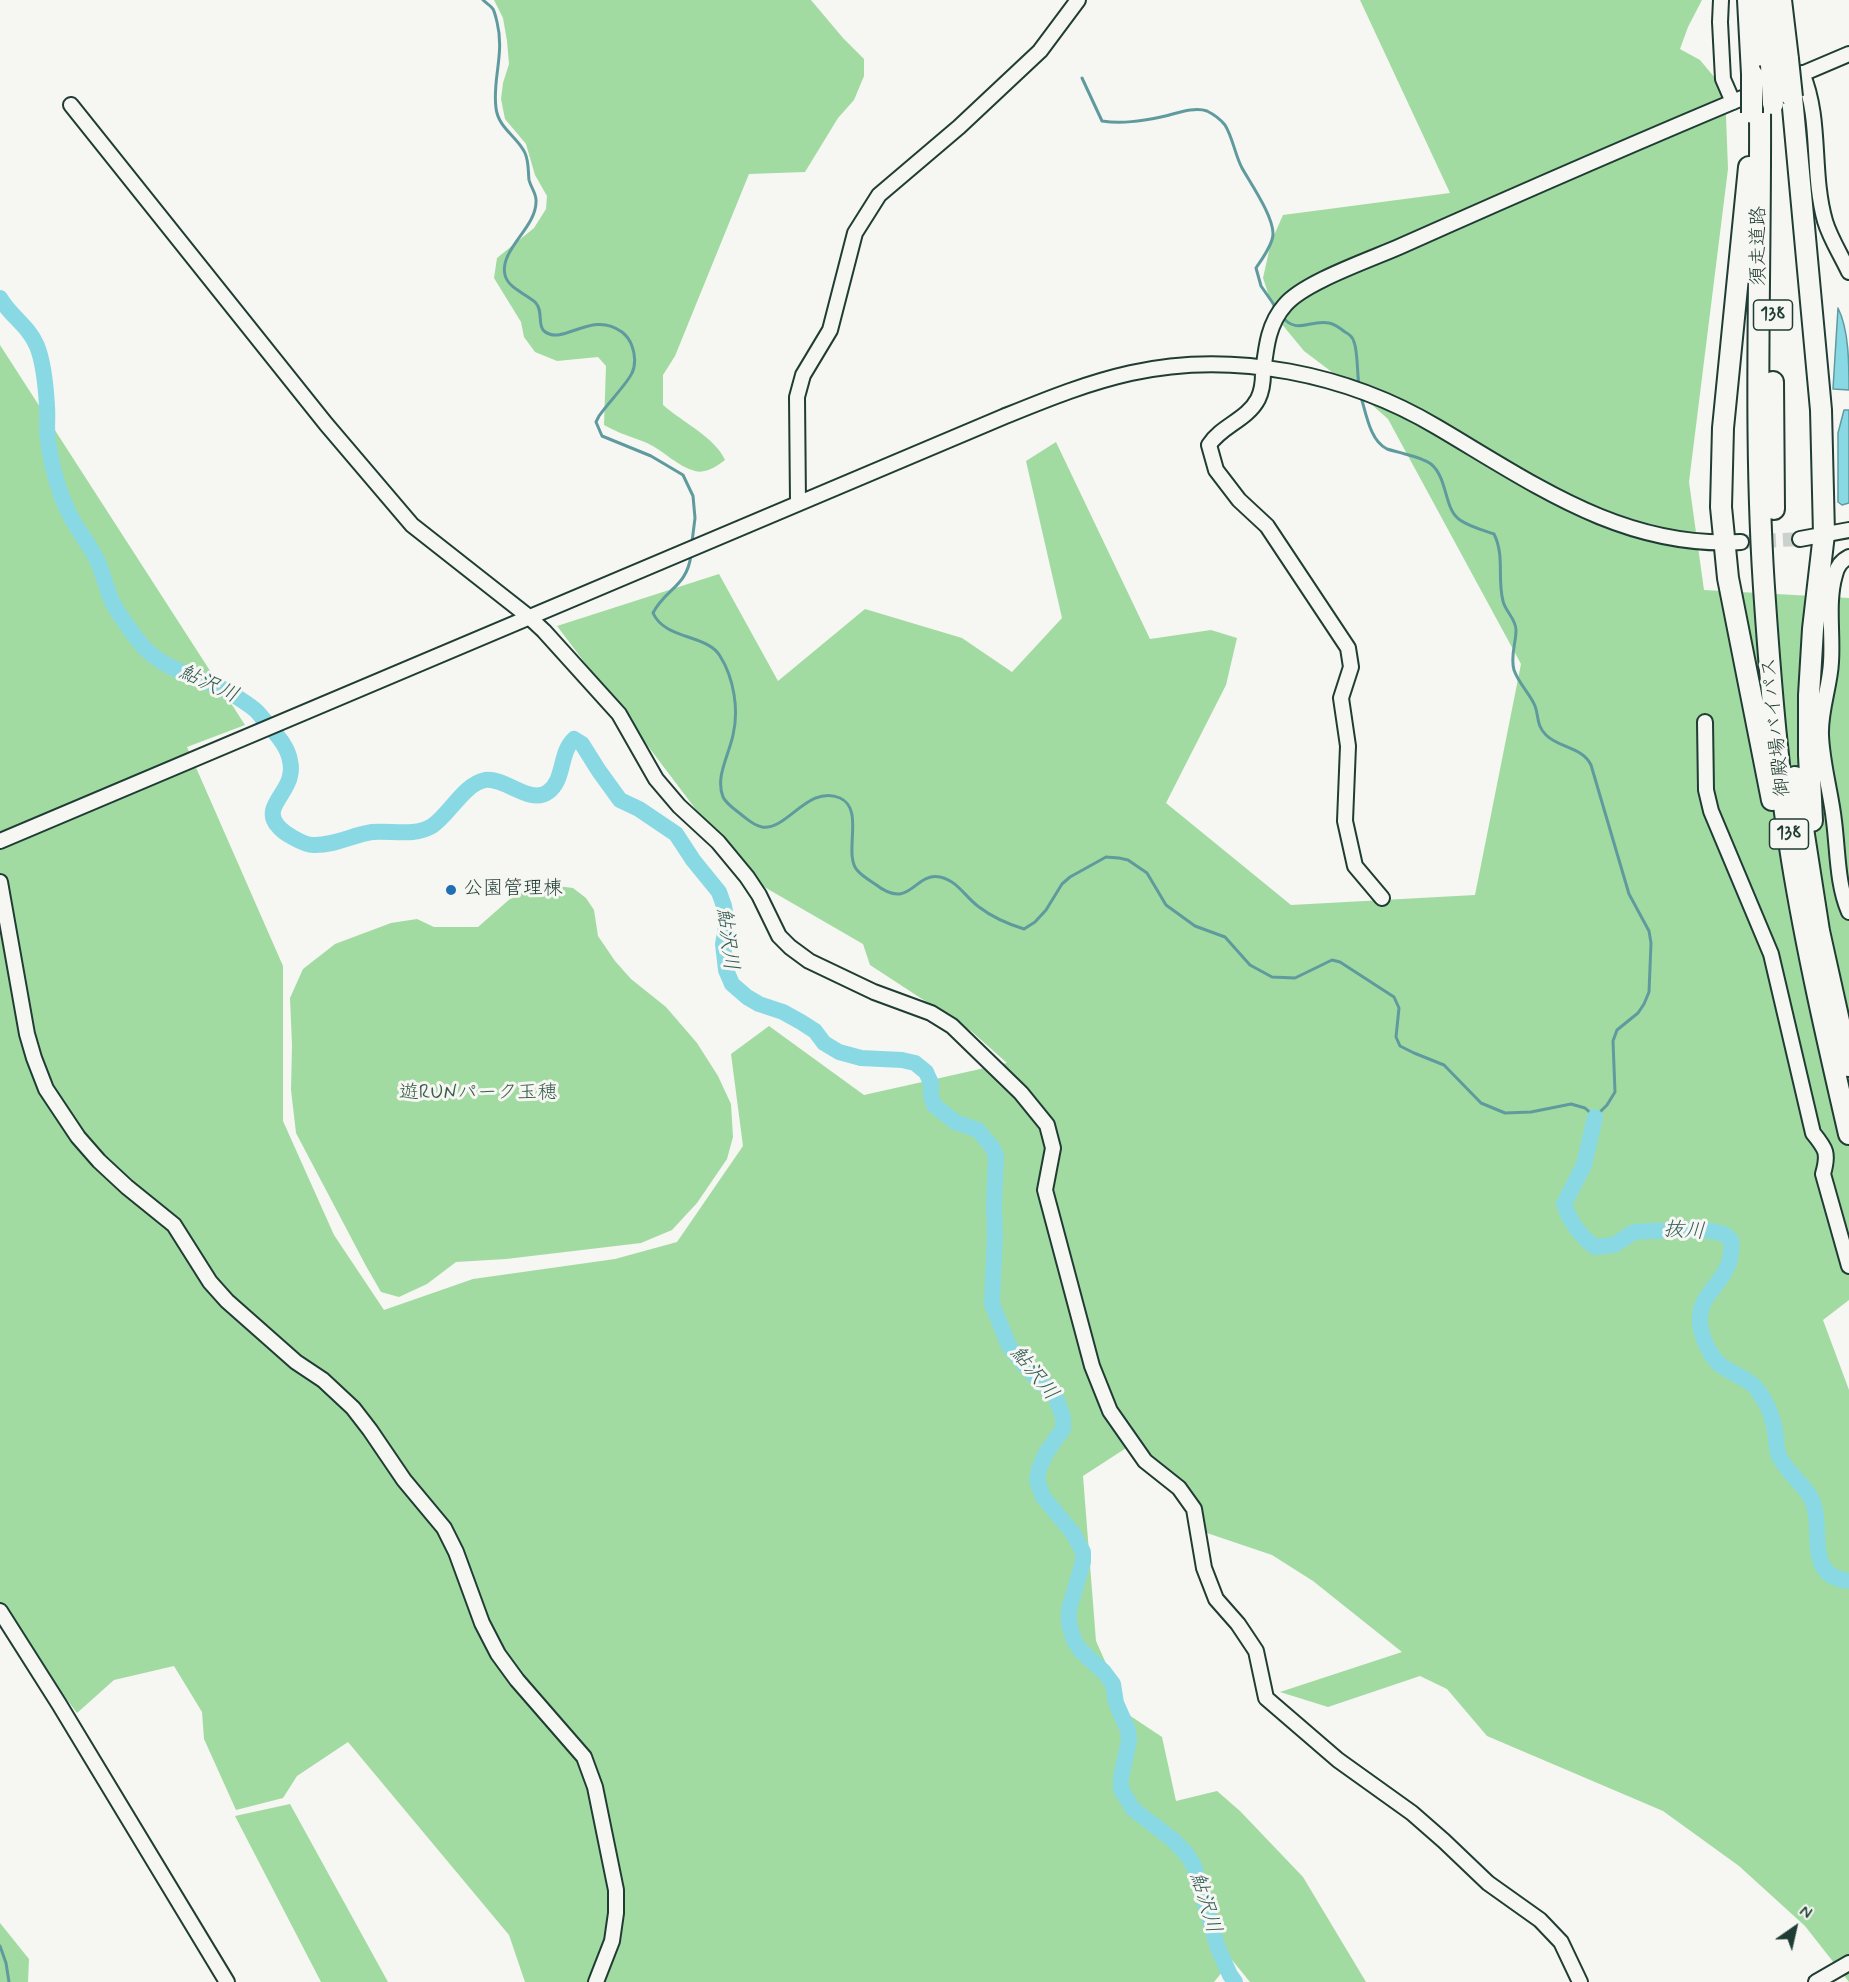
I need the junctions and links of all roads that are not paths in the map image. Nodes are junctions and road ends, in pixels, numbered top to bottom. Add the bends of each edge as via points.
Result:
1 (1078, 0) edge
2 (1721, 0) edge
3 (1749, 0) edge
4 (1754, 0) edge
5 (1767, 0) edge
6 (1780, 0) edge
7 (1849, 54) edge
8 (1768, 67) junction
9 (1802, 73) junction
10 (1733, 102) junction
11 (71, 105) dead end
12 (1762, 109) junction
13 (1849, 272) edge
14 (1264, 368) junction
15 (798, 503) junction
16 (1768, 527) junction
17 (1849, 530) edge
18 (1824, 534) junction
19 (1800, 539) tunnel mouth
20 (1732, 542) junction
21 (1849, 557) edge
22 (529, 617) junction
23 (1705, 722) dead end
24 (0, 841) edge
25 (0, 882) edge
26 (1382, 898) dead end
27 (1849, 912) edge
28 (1812, 970) junction
29 (1834, 1000) junction
30 (1849, 1066) edge
31 (1849, 1134) edge
32 (1842, 1214) edge
33 (1849, 1266) edge
34 (0, 1611) edge
35 (1849, 1963) edge
36 (227, 1982) edge
37 (596, 1982) edge
38 (1580, 1982) edge
39 (1816, 1982) edge

1 - 15 street via 1040,51 879,195 855,233 830,330 803,375 797,397
2 - 10 street via 1724,79
3 - 8 highway
4 - 8 highway, 須走道路 / 138
5 - 8 highway, 須走道路 / 138
6 - 8 highway
7 - 9 street
8 - 12 highway, 須走道路 / 138, bridge
8 - 18 highway, bridge via 1792,97 1821,410
9 - 10 street
9 - 13 street via 1813,108 1825,223
10 - 14 street via 1306,288 1285,304 1276,317 1267,342
11 - 22 street via 326,424 412,525
12 - 16 highway, 須走道路 / 138 via 1773,414
12 - 20 highway via 1723,428 1721,507
14 - 15 street via 1211,364 1169,367 1095,382
14 - 20 street via 1330,381 1399,407 1544,491 1599,517 1678,538
14 - 26 street via 1258,400 1209,445 1216,470 1239,500 1267,526 1348,648 1351,667 1341,698 1348,746 1345,821 1355,866
15 - 22 street
16 - 28 highway, 御殿場バイパス / 138 via 1767,624 1781,776
16 - 29 highway, 御殿場バイパス / 138 via 1794,772
17 - 18 street
18 - 19 street
18 - 29 highway via 1809,695 1809,755 1815,860
20 - 28 highway via 1737,631
21 - 27 street via 1838,566 1834,576 1831,662 1821,734 1840,882
22 - 24 street
22 - 38 street via 619,714 657,779 747,877 784,941 809,961 874,992 931,1013 952,1026 1021,1093 1047,1125 1053,1148 1045,1190 1092,1366 1110,1411 1145,1461 1179,1488 1194,1509 1204,1568 1215,1599 1256,1651 1266,1698 1338,1761 1412,1813 1488,1883 1540,1920 1561,1942
23 - 32 street via 1706,790 1711,811 1771,954 1813,1133 1825,1147 1823,1174
25 - 37 street via 27,1034 46,1089 60,1112 99,1161 174,1226 227,1301 353,1408 444,1528 498,1654 584,1757 595,1787 616,1890 612,1941
28 - 31 highway, 御殿場バイパス / 138
29 - 30 highway, 御殿場バイパス / 138
32 - 33 street
34 - 36 street
35 - 39 street

